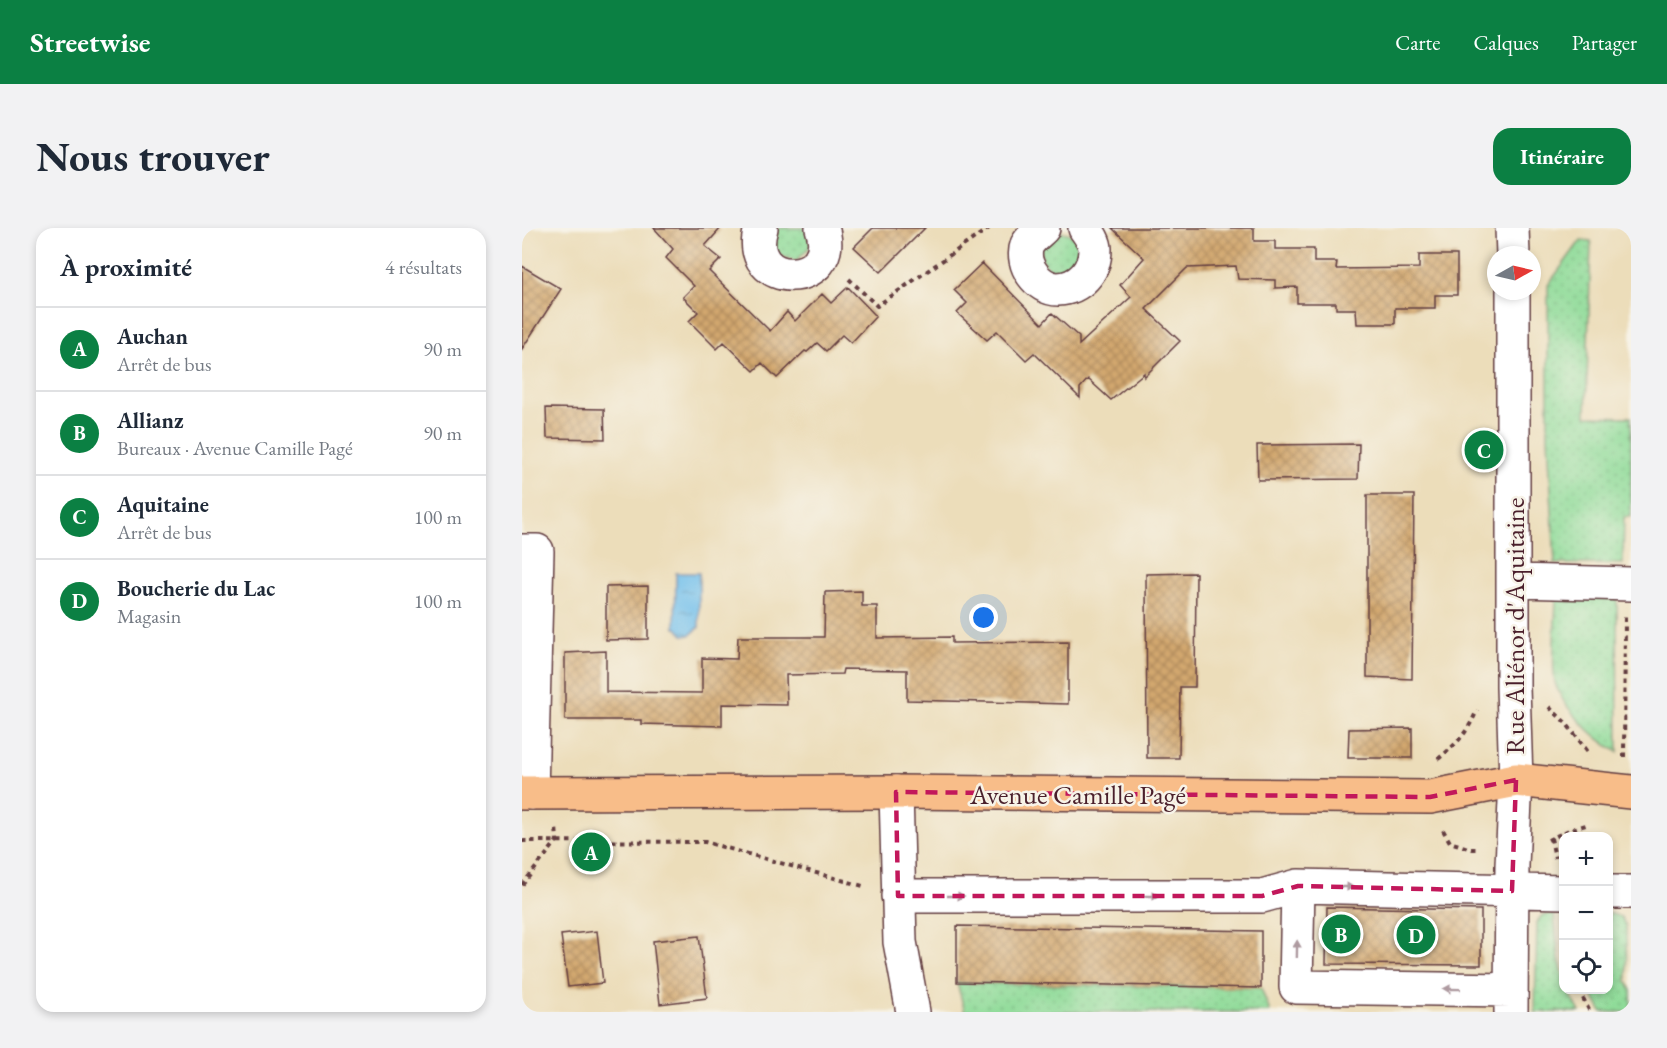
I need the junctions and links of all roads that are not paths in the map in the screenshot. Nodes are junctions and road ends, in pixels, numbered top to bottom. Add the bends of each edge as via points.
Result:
1 (760, 228) edge
2 (1043, 228) edge
3 (1085, 228) edge
4 (1512, 228) edge
5 (822, 240) edge
6 (1513, 246) edge
7 (1514, 300) edge
8 (522, 551) edge
9 (1513, 581) junction
10 (1628, 584) edge
11 (1516, 780) junction
12 (1628, 780) edge
13 (896, 792) junction
14 (536, 793) edge
15 (1298, 886) junction
16 (1512, 891) junction
17 (1559, 892) edge
18 (1613, 892) edge
19 (1631, 892) edge
20 (898, 896) junction
21 (1511, 1001) edge
22 (913, 1012) edge

1 - 5 street via 758,250 779,274 790,276 810,270 818,262
2 - 3 street via 1027,244 1025,261 1035,279 1055,289 1078,284 1092,268 1095,247
4 - 6 street
7 - 9 street, Rue Aliénor d'Aquitaine
8 - 14 street via 537,551
9 - 10 street
9 - 11 street, Rue Aliénor d'Aquitaine
11 - 12 main road, Avenue Camille Pagé
11 - 13 main road, Avenue Camille Pagé via 1430,797
11 - 16 street, Rue Aliénor d'Aquitaine
13 - 14 main road, Avenue Camille Pagé
13 - 20 street
15 -> 16 street
20 -> 15 street via 1262,896
21 -> 15 street via 1296,987
16 - 17 street
16 - 21 street, Rue Aliénor d'Aquitaine
18 - 19 street
20 - 22 street via 900,942

